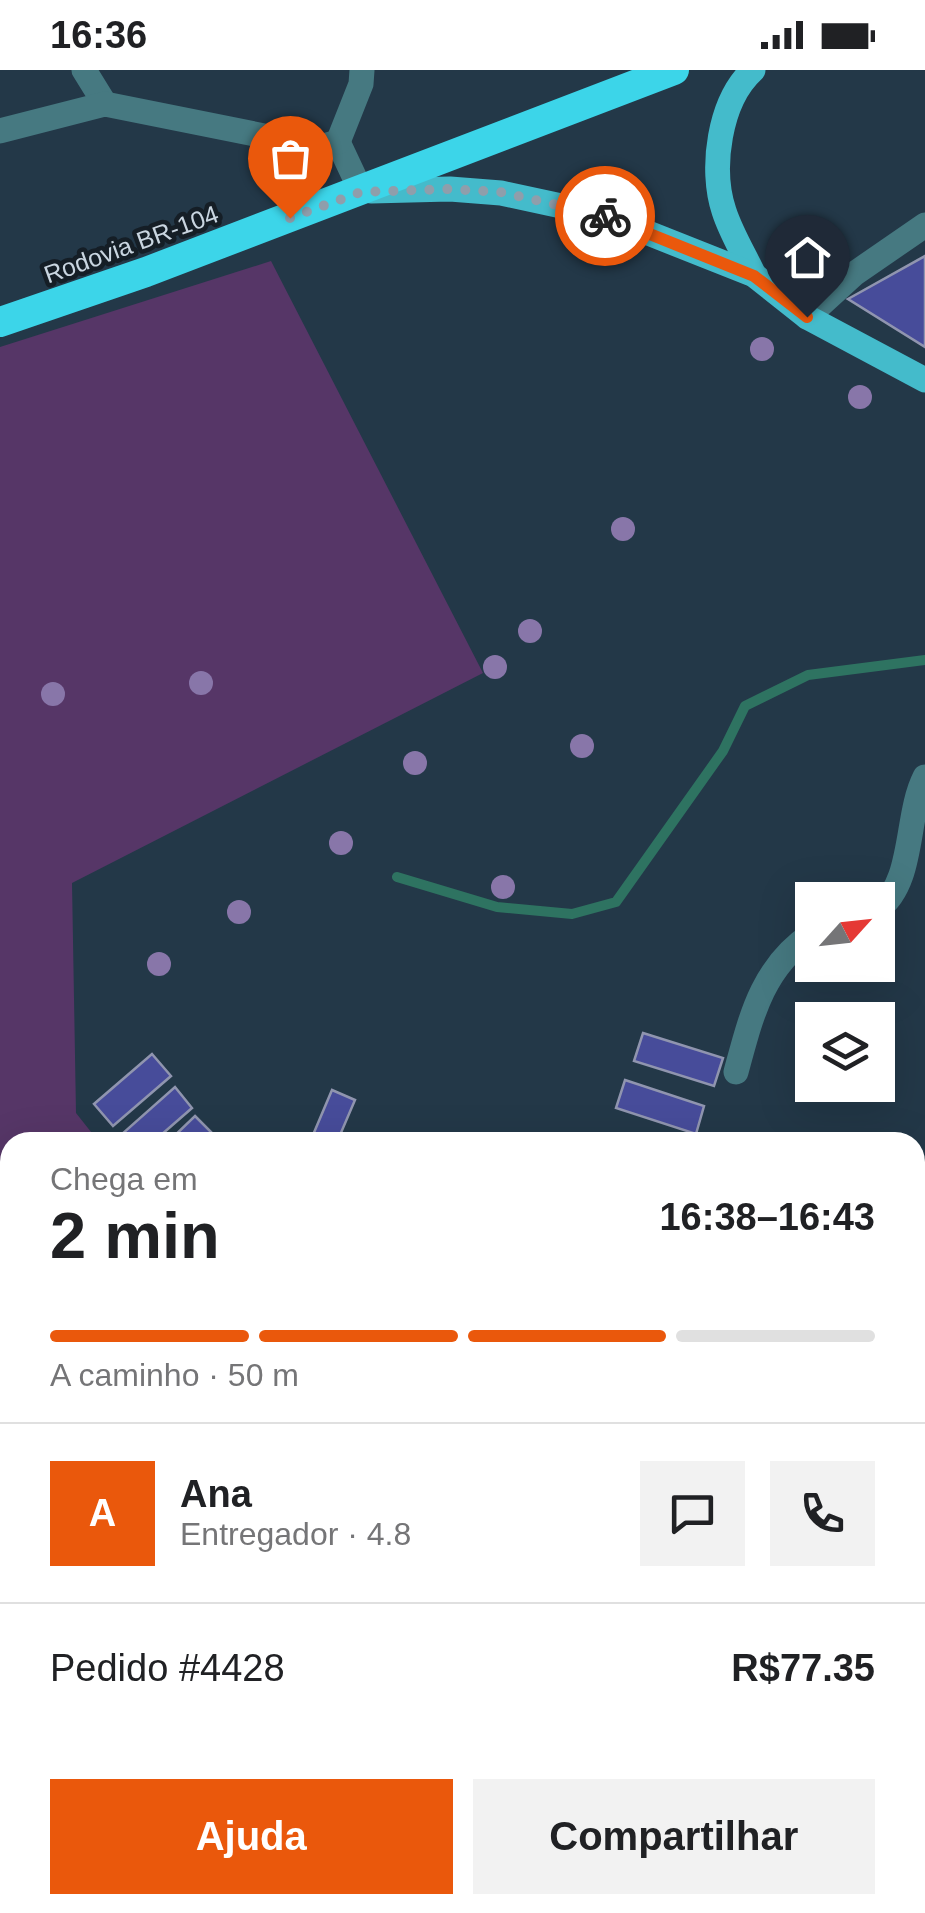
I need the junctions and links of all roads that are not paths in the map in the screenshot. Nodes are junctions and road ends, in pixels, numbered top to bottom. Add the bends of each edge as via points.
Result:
1 (84, 70) edge
2 (362, 70) edge
3 (753, 70) edge
4 (671, 71) edge
5 (105, 104) junction
6 (0, 131) edge
7 (338, 142) junction
8 (361, 192) junction
9 (925, 225) edge
10 (754, 276) junction
11 (807, 317) junction
12 (0, 322) edge
13 (925, 380) edge
14 (925, 777) edge
15 (895, 889) edge
16 (795, 948) edge
17 (736, 1072) dead end

1 - 5 street
2 - 7 street
3 - 10 main road via 728,108 718,176 723,210
4 - 8 highway, Rodovia BR-104
5 - 6 street
5 - 7 street via 319,147
7 - 8 street
8 - 10 main road via 500,192 619,221
8 - 12 highway, Rodovia BR-104
9 - 11 street via 854,274
10 - 11 main road
11 - 13 main road
14 - 15 street
16 - 17 street via 778,962 754,1004

